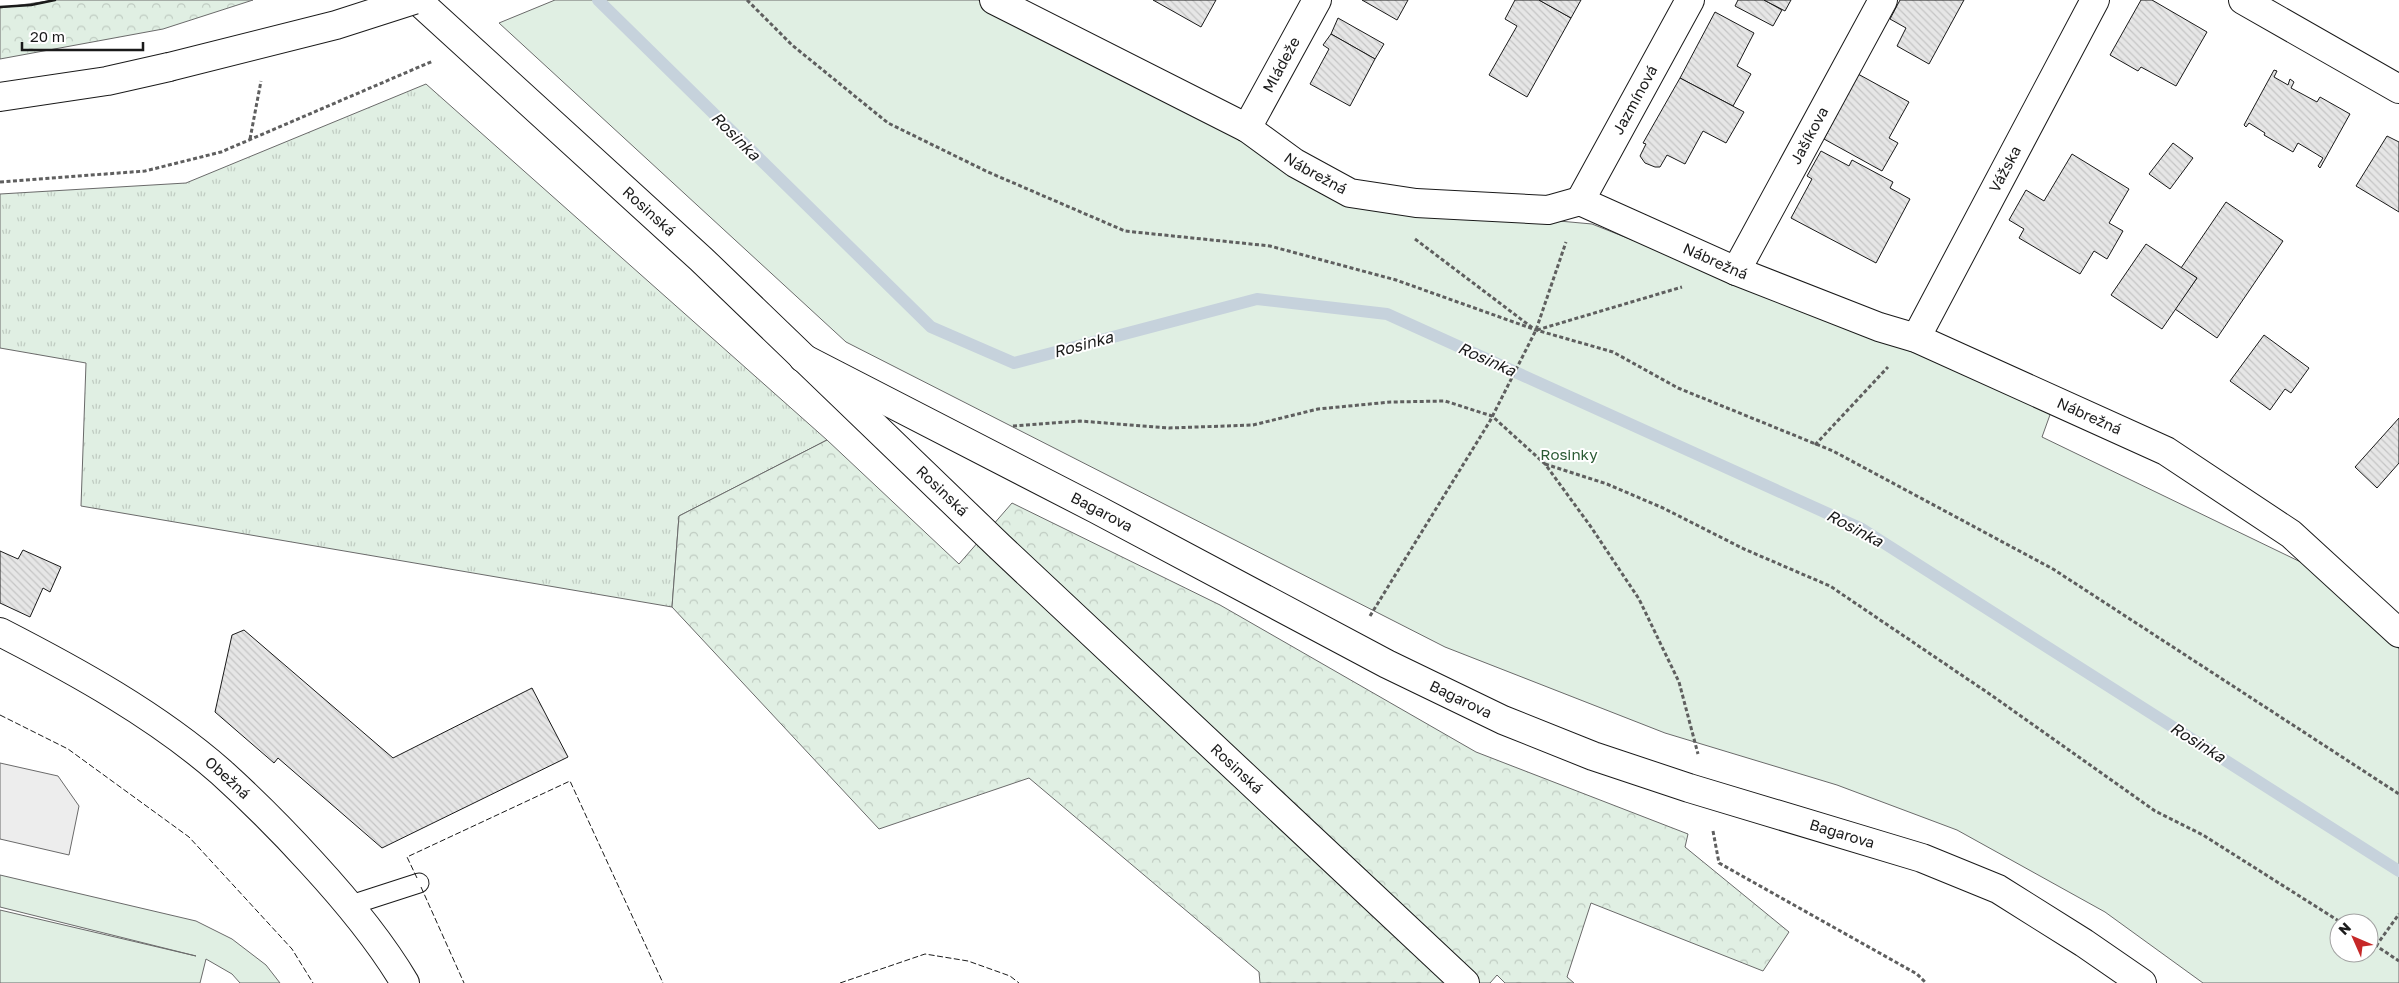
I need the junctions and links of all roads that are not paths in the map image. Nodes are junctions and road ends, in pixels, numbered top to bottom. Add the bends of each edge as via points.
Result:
1 (415, 0) edge
2 (994, 0) edge
3 (1317, 0) edge
4 (1690, 0) edge
5 (1883, 0) edge
6 (2095, 0) edge
7 (2243, 0) edge
8 (2399, 89) edge
9 (0, 98) edge
10 (1247, 128) junction
11 (1580, 201) junction
12 (1736, 270) junction
13 (1916, 338) junction
14 (803, 358) junction
15 (0, 632) edge
16 (2399, 633) edge
17 (419, 883) dead end
18 (351, 905) junction
19 (405, 983) edge
20 (1465, 983) edge
21 (2142, 983) edge

1 - 9 street, bridge via 336,26 169,67 107,81
1 - 14 street, Rosinská via 700,259
2 - 10 street, Nábrežná
3 - 10 street, Mládeže
4 - 11 street, Jazmínová
5 - 12 street, Jašíkova
6 - 13 street, Vážska
7 - 8 street
10 - 11 street, Nábrežná via 1295,163 1350,193 1416,203 1548,210
11 - 12 street, Nábrežná
12 - 13 street, Nábrežná via 1879,327
13 - 16 street, Nábrežná via 2166,451 2291,534
14 - 20 street, Rosinská
14 - 21 street, Bagarova via 1388,664 1503,720 1593,756 1922,858 1998,889
15 - 18 street, Obežná via 68,667 146,715 220,771 282,830
17 - 18 lane
18 - 19 street, Obežná

